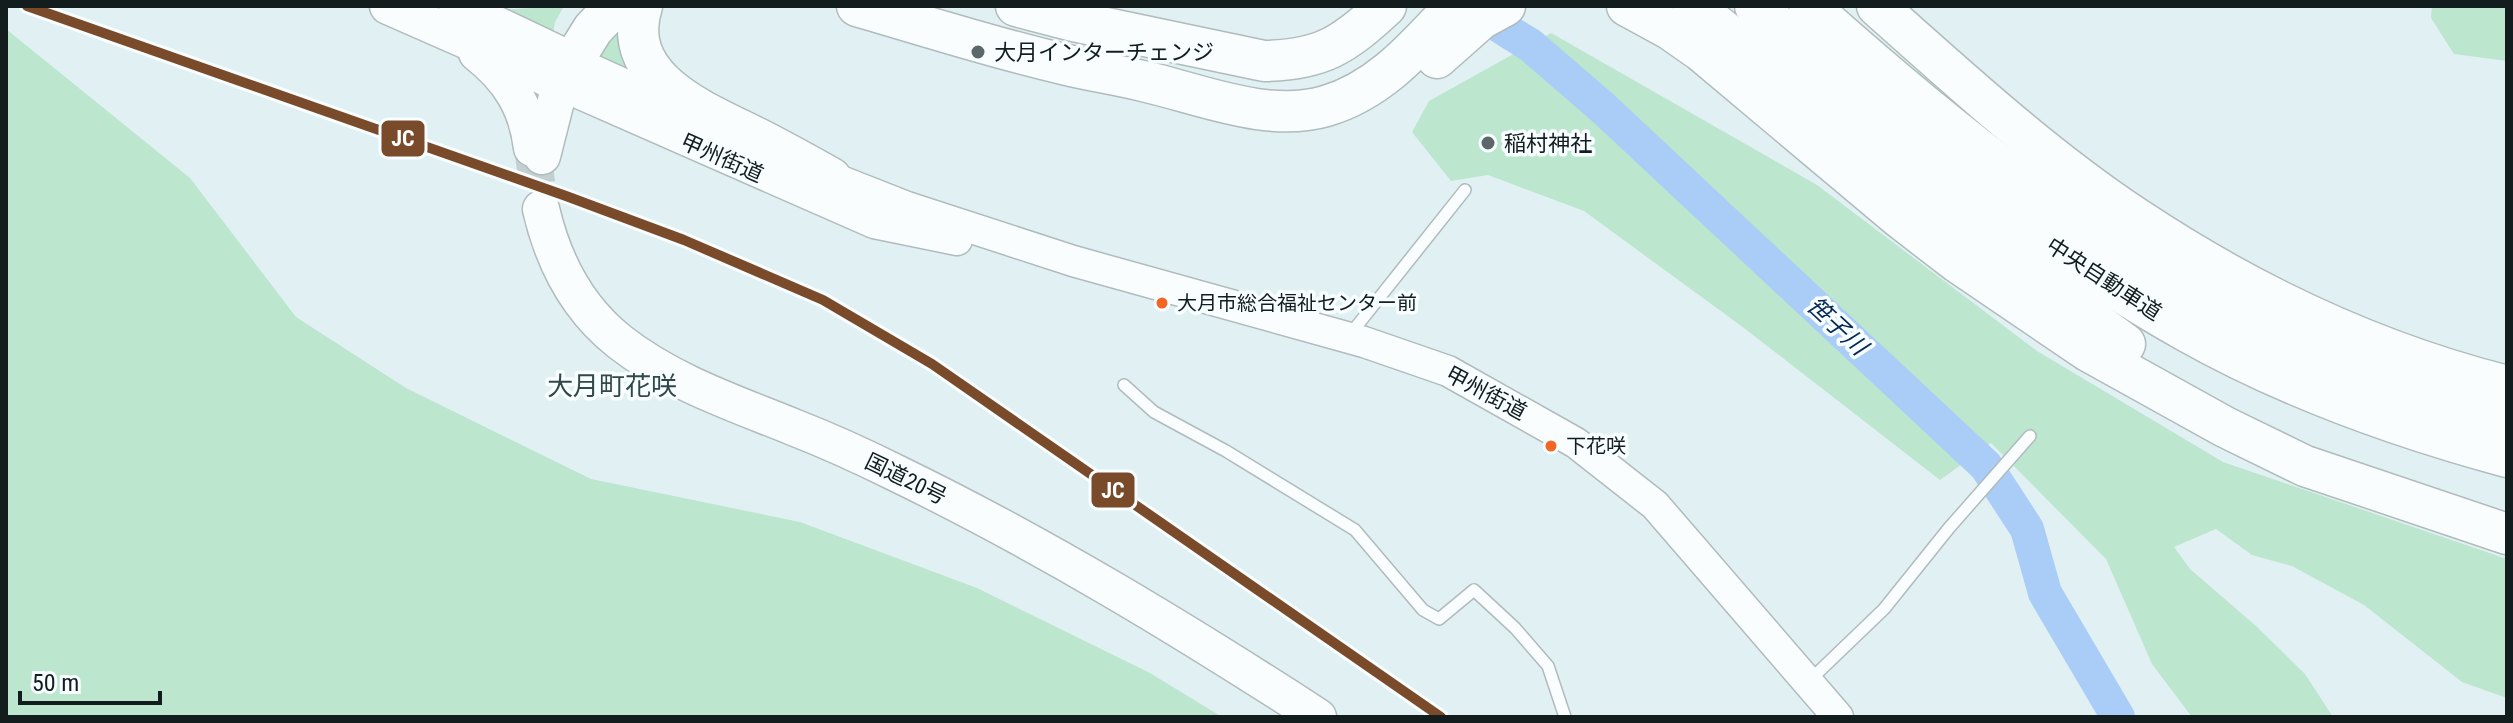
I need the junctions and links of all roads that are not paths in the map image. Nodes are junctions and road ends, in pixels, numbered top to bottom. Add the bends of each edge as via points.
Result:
1 (388, 6) edge
2 (576, 6) edge
3 (615, 6) edge
4 (642, 6) edge
5 (857, 6) edge
6 (1016, 6) edge
7 (1417, 6) edge
8 (1455, 6) edge
9 (1505, 6) edge
10 (1627, 6) edge
11 (1693, 6) edge
12 (1755, 6) edge
13 (1809, 6) edge
14 (1877, 6) edge
15 (456, 21) edge
16 (1383, 31) edge
17 (564, 67) junction
18 (831, 178) junction
19 (1465, 190) dead end
20 (541, 209) tunnel mouth
21 (1073, 261) junction
22 (1352, 339) junction
23 (1124, 385) dead end
24 (2507, 386) edge
25 (2507, 421) edge
26 (2030, 436) dead end
27 (2507, 457) edge
28 (2404, 499) junction
29 (2507, 534) edge
30 (1807, 683) junction
31 (1318, 717) edge
32 (1565, 717) edge
33 (1838, 717) edge

1 - 15 highway, 甲州街道
2 - 17 highway via 565,24
3 - 17 highway
4 - 18 highway via 638,39 653,74 696,107
5 - 16 highway via 1062,64 1145,102 1271,133 1301,134 1357,121 1405,91
6 - 16 highway via 1073,21 1196,72 1283,88 1333,79 1353,67
7 - 16 highway
8 - 16 highway
9 - 16 highway via 1462,34
10 - 28 highway via 1701,51 1923,236 2088,351 2305,466
11 - 28 highway via 1882,161 2090,320 2236,415
12 - 27 highway, 中央自動車道 via 1886,118 2107,284 2265,372 2436,438
13 - 25 highway, 中央自動車道 via 1989,155 2127,254 2200,298 2361,375
14 - 24 highway via 2076,174 2193,254 2356,335
15 - 17 highway, 甲州街道
15 - 17 highway via 511,86 537,152
17 - 18 main road, 甲州街道
17 - 21 main road, 甲州街道 via 874,223
18 - 21 main road, 甲州街道
19 - 22 lane via 1356,327
20 - 31 highway, 国道20号 via 559,263 590,314 655,366 897,473 1013,533 1202,642
21 - 22 main road, 甲州街道
22 - 30 main road, 甲州街道 via 1448,371 1576,443 1655,505
23 - 32 lane via 1154,412 1355,530 1423,610 1439,619 1474,590 1548,666
26 - 30 lane via 1884,609
28 - 29 highway
30 - 33 main road, 甲州街道

